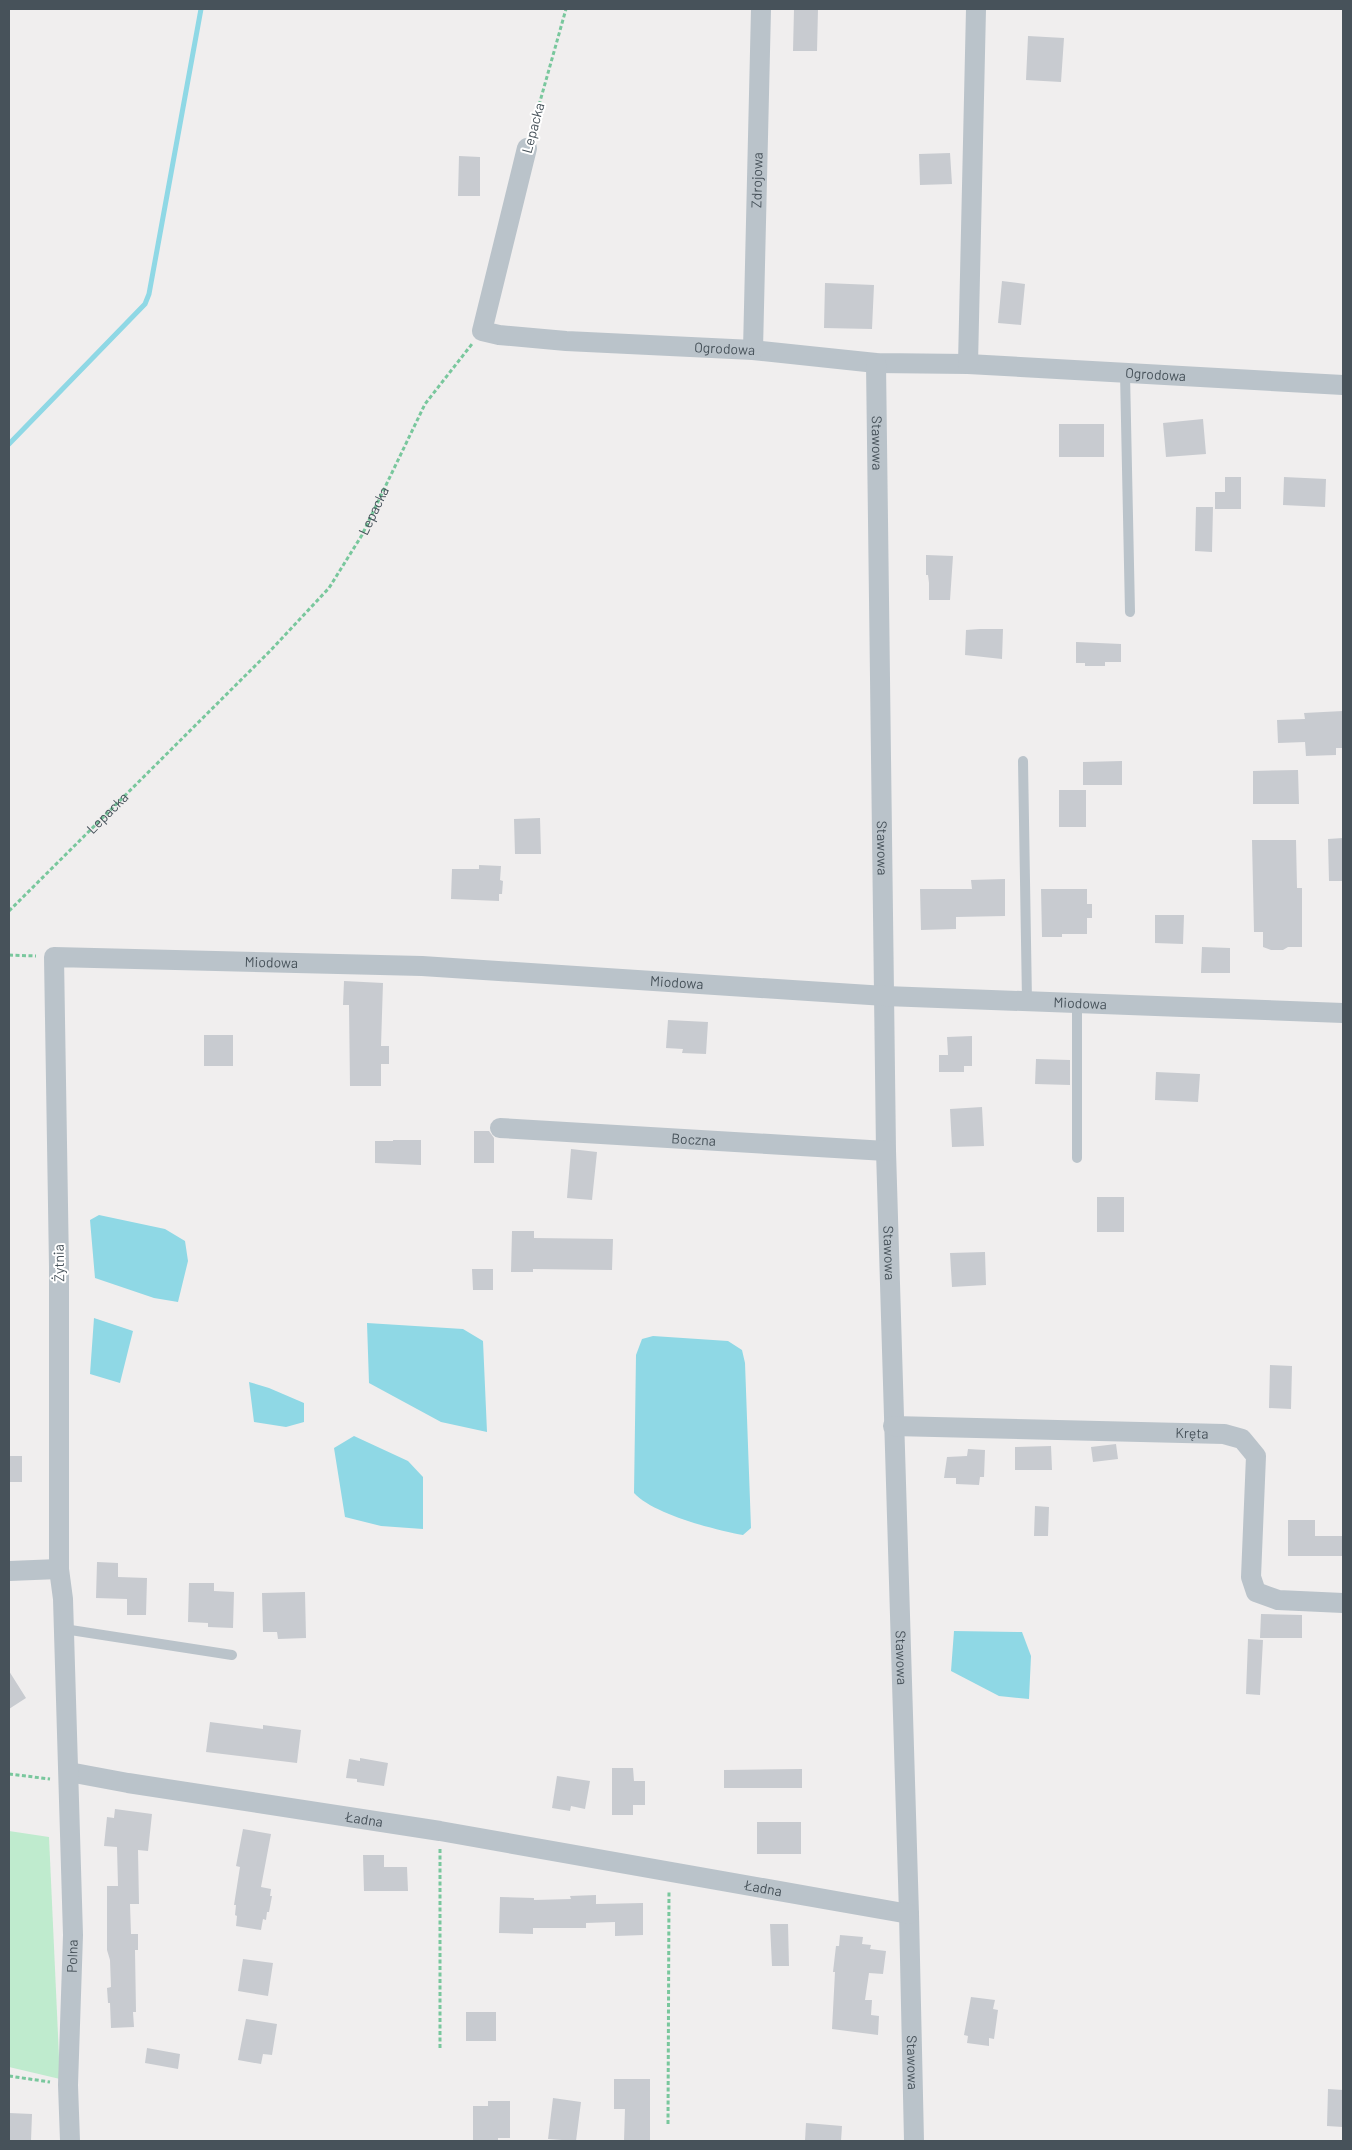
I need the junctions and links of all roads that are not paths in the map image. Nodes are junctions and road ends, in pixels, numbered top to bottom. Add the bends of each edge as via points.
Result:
1 (761, 9) edge
2 (976, 9) edge
3 (527, 148) road end
4 (482, 331) joint
5 (753, 350) junction
6 (876, 363) junction
7 (968, 364) junction
8 (1125, 373) junction
9 (1343, 385) edge
10 (1130, 612) dead end
11 (1023, 761) dead end
12 (54, 957) joint
13 (885, 996) junction
14 (1027, 1001) junction
15 (1078, 1003) junction
16 (1343, 1012) edge
17 (500, 1128) dead end
18 (886, 1151) junction
19 (1077, 1158) dead end
20 (894, 1426) junction
21 (59, 1569) junction
22 (9, 1572) edge
23 (1343, 1603) edge
24 (64, 1629) junction
25 (232, 1655) dead end
26 (68, 1776) junction
27 (909, 1914) junction
28 (70, 2141) edge
29 (914, 2141) edge

1 - 5 street, Zdrojowa
2 - 7 street
3 - 4 street, Lepacka
4 - 5 street, Ogrodowa via 566,341
5 - 6 street, Ogrodowa
6 - 7 street, Ogrodowa
6 - 13 street, Stawowa
7 - 8 street, Ogrodowa
8 - 9 street, Ogrodowa
8 - 10 lane
11 - 14 lane
12 - 13 street, Miodowa via 422,966
12 - 21 street, Żytnia
13 - 14 street, Miodowa
13 - 18 street, Stawowa
14 - 15 street, Miodowa
15 - 16 street, Miodowa
15 - 19 lane
17 - 18 street, Boczna
18 - 20 street, Stawowa
20 - 23 street, Kręta via 1224,1434 1242,1439 1256,1456 1251,1577 1256,1592 1278,1600
20 - 27 street, Stawowa
21 - 22 street
21 - 24 street
24 - 25 lane
24 - 26 street
26 - 27 street, Ładna via 440,1831
26 - 28 street, Polna via 73,1935 68,2085
27 - 29 street, Stawowa

